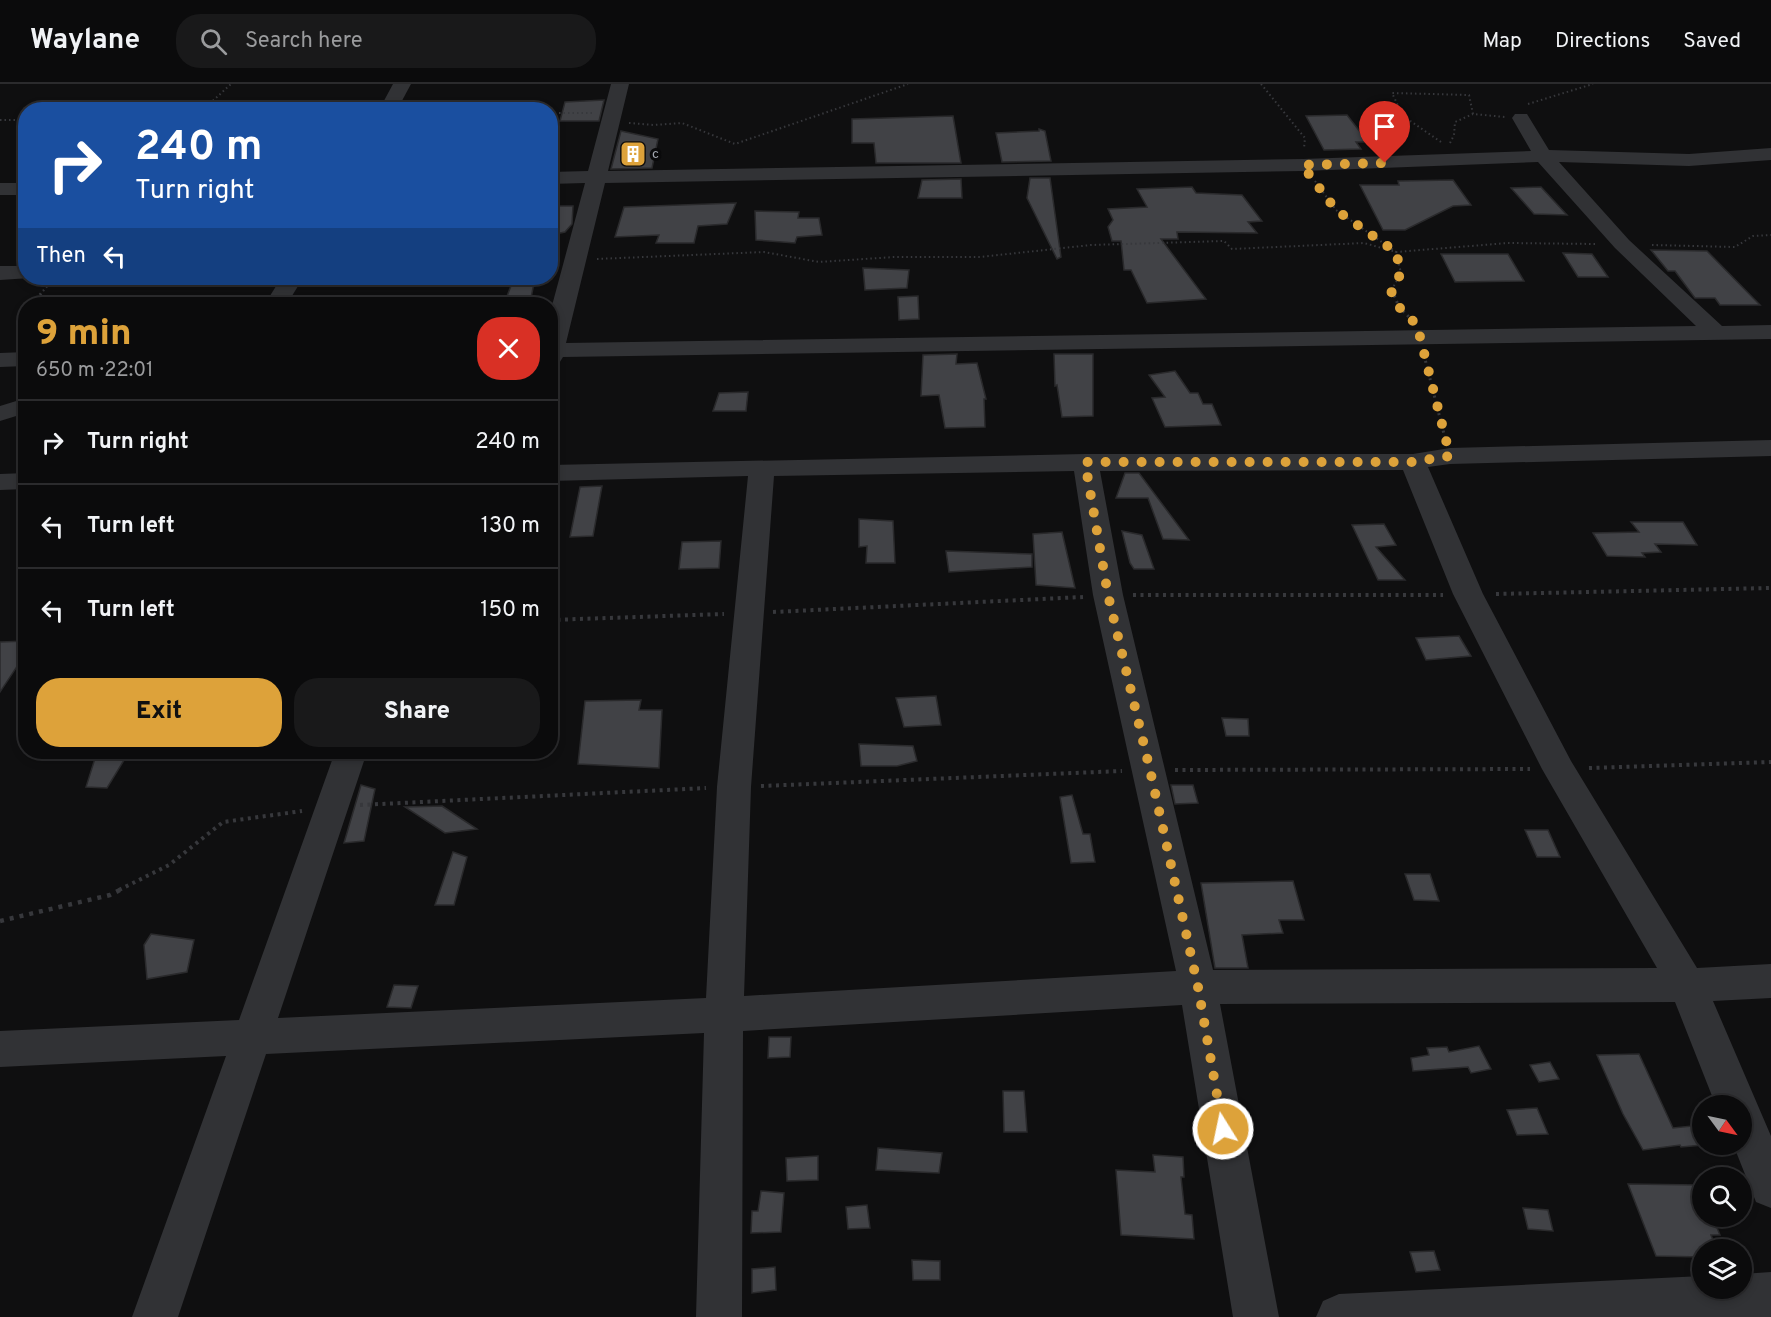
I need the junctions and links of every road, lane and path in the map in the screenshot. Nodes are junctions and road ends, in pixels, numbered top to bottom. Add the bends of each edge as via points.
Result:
1 (231, 84) edge
2 (402, 84) edge
3 (620, 84) edge
4 (908, 84) edge
5 (1260, 84) edge
6 (1593, 84) edge
7 (214, 102) edge
8 (392, 102) edge
9 (1473, 114) junction
10 (1521, 118) junction
11 (0, 120) edge
12 (18, 120) edge
13 (654, 125) dead end
14 (1771, 154) edge
15 (1543, 156) junction
16 (1302, 165) junction
17 (596, 177) junction
18 (558, 178) edge
19 (0, 189) edge
20 (18, 189) edge
21 (1771, 235) edge
22 (1622, 244) junction
23 (1396, 252) junction
24 (558, 260) edge
25 (578, 260) junction
26 (18, 272) edge
27 (0, 273) edge
28 (49, 285) edge
29 (38, 297) edge
30 (558, 332) edge
31 (1771, 332) edge
32 (1716, 333) junction
33 (1419, 337) junction
34 (558, 354) edge
35 (18, 359) edge
36 (0, 360) edge
37 (18, 408) edge
38 (0, 414) edge
39 (1771, 448) edge
40 (1450, 456) junction
41 (1085, 462) junction
42 (1413, 462) junction
43 (762, 467) junction
44 (558, 473) edge
45 (18, 481) edge
46 (0, 482) edge
47 (1771, 588) edge
48 (1468, 594) junction
49 (1108, 595) junction
50 (749, 614) junction
51 (558, 621) edge
52 (349, 759) edge
53 (1771, 762) edge
54 (1559, 769) junction
55 (1150, 770) junction
56 (734, 787) junction
57 (333, 806) junction
58 (0, 921) edge
59 (1771, 981) edge
60 (1687, 985) junction
61 (1198, 987) junction
62 (724, 1015) junction
63 (250, 1039) junction
64 (0, 1049) edge
65 (1732, 1095) edge
66 (1752, 1140) edge
67 (1771, 1187) edge
68 (1771, 1295) edge
69 (155, 1317) edge
70 (719, 1317) edge
71 (1256, 1317) edge
72 (1339, 1317) edge

1 - 7 path
2 - 8 street
3 - 17 street
4 - 13 path via 735,144 682,123
5 - 16 path via 1305,138
6 - 10 path via 1535,103 1509,106
9 - 9 path via 1455,122 1454,135 1446,148 1403,116 1392,93 1469,95
9 - 10 path
10 - 15 street
11 - 12 path
14 - 15 street via 1689,160
15 - 16 street
15 - 22 street
16 - 17 street
16 - 23 path via 1336,210
17 - 18 street
17 - 25 street
19 - 20 street
21 - 22 path via 1753,236 1735,247
22 - 23 path via 1508,243
22 - 32 street
23 - 25 path via 1364,243 1232,249 1224,241 819,262 764,252
23 - 33 path via 1401,273 1391,291 1399,307 1417,325
24 - 25 street
25 - 30 street
26 - 27 street
28 - 29 path
31 - 32 street
32 - 33 street
33 - 34 street
33 - 40 path
35 - 36 street
37 - 38 street
39 - 40 street
40 - 42 street
41 - 42 street
41 - 43 street
41 - 49 street
42 - 48 street
43 - 44 street
43 - 50 street
45 - 46 street
47 - 48 path
48 - 49 path
48 - 54 street
49 - 50 path
49 - 55 street
50 - 51 path
50 - 56 street
52 - 57 street
53 - 54 path
54 - 55 path
54 - 60 street
55 - 56 path
55 - 61 street
56 - 57 path
56 - 62 street
57 - 58 path via 223,822 169,865 110,895
57 - 63 street
59 - 60 street
60 - 61 street
60 - 65 street
61 - 62 street
61 - 71 street
62 - 63 street
62 - 70 street
63 - 64 street
63 - 69 street
66 - 67 street
68 - 72 street

